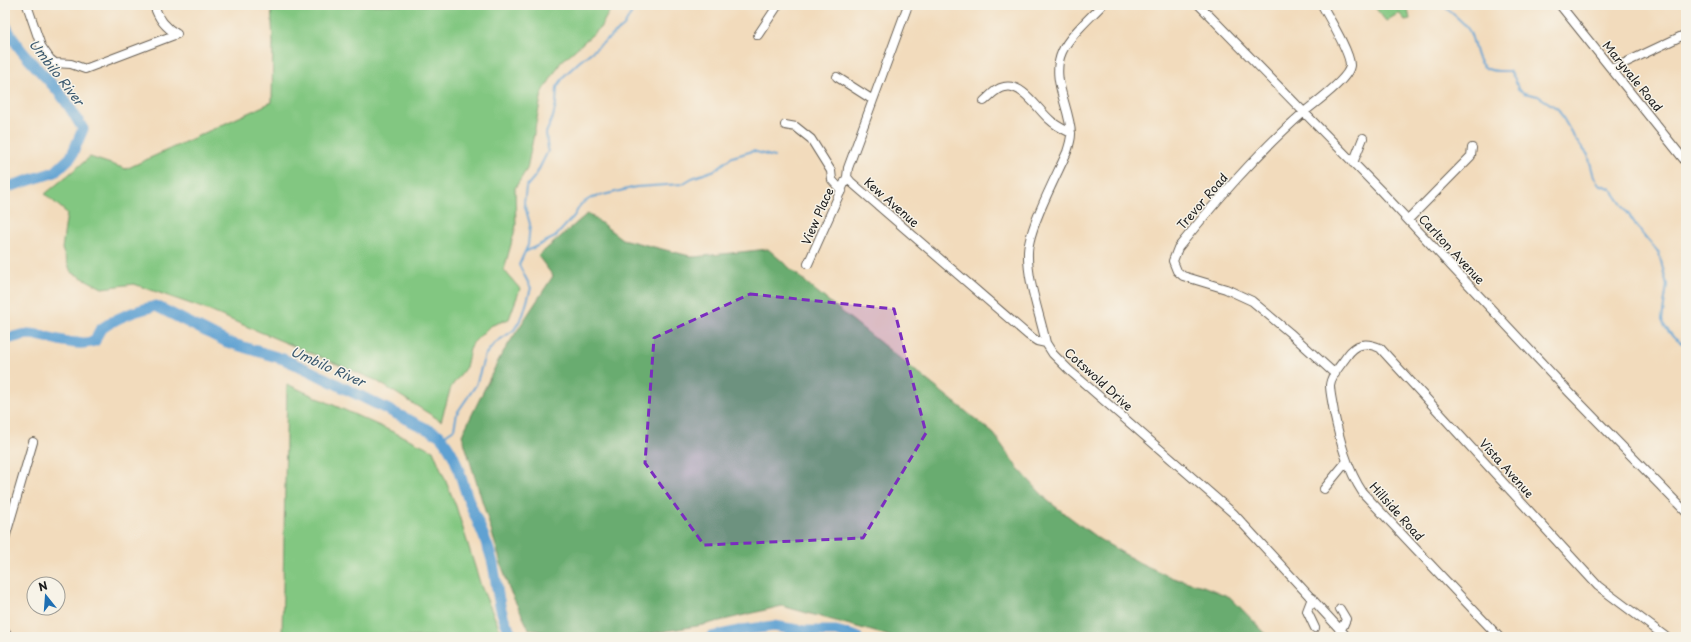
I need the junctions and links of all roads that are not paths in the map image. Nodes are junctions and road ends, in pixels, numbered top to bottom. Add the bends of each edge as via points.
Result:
1 (27, 5) edge
2 (154, 5) edge
3 (778, 5) edge
4 (908, 5) edge
5 (1102, 5) edge
6 (1199, 5) edge
7 (1322, 5) edge
8 (1560, 5) edge
9 (1686, 34) edge
10 (758, 35) dead end
11 (1612, 70) junction
12 (838, 77) dead end
13 (873, 100) junction
14 (984, 101) dead end
15 (1303, 113) junction
16 (785, 125) dead end
17 (1071, 133) junction
18 (1362, 138) dead end
19 (1472, 148) dead end
20 (1686, 162) edge
21 (1353, 163) junction
22 (847, 177) junction
23 (842, 191) junction
24 (1408, 220) junction
25 (808, 264) dead end
26 (1046, 343) junction
27 (1335, 374) junction
28 (32, 442) dead end
29 (1347, 461) junction
30 (1324, 489) dead end
31 (1686, 512) edge
32 (5, 538) edge
33 (1312, 598) junction
34 (1340, 609) dead end
35 (1315, 628) dead end
36 (1339, 628) junction
37 (5, 632) edge
38 (9, 637) edge
39 (1347, 637) edge
40 (1499, 637) edge
41 (1666, 637) edge

1 - 2 street via 41,46 50,59 56,64 71,64 85,69 177,34 166,26
3 - 10 street
4 - 13 street, Kew Avenue
5 - 17 street, Cotswold Drive via 1061,52 1059,82
6 - 15 street, Carlton Avenue
7 - 15 street, Trevor Road via 1347,53 1349,72
8 - 11 street, Maryvale Road
9 - 11 street
11 - 20 street, Maryvale Road
12 - 13 street
13 - 22 street, Kew Avenue
14 - 17 street via 996,90 1014,87 1048,119
15 - 21 street, Carlton Avenue
15 - 27 street, Trevor Road via 1242,173 1178,248 1173,260 1177,271 1183,276 1226,289 1252,301
16 - 23 street via 796,127 811,139 831,171 832,180
17 - 26 street, Cotswold Drive via 1067,152 1031,235 1028,251 1028,266
18 - 21 street
19 - 24 street via 1471,156
21 - 24 street, Carlton Avenue
22 - 23 street, View Place
22 - 26 street, Kew Avenue via 1028,334 1037,341
23 - 25 street, View Place
24 - 31 street, Carlton Avenue
26 - 33 street, Cotswold Drive via 1069,370 1233,513
27 - 29 street, Hillside Road via 1330,385 1331,393
27 - 41 street, Vista Avenue via 1349,353 1359,345 1365,343 1380,348 1598,586
28 - 32 street
29 - 30 street
29 - 40 street, Hillside Road via 1363,493
33 - 35 street via 1307,611
33 - 36 street, Cotswold Drive
34 - 36 street via 1346,619
36 - 39 street, Cotswold Drive
37 - 38 street

